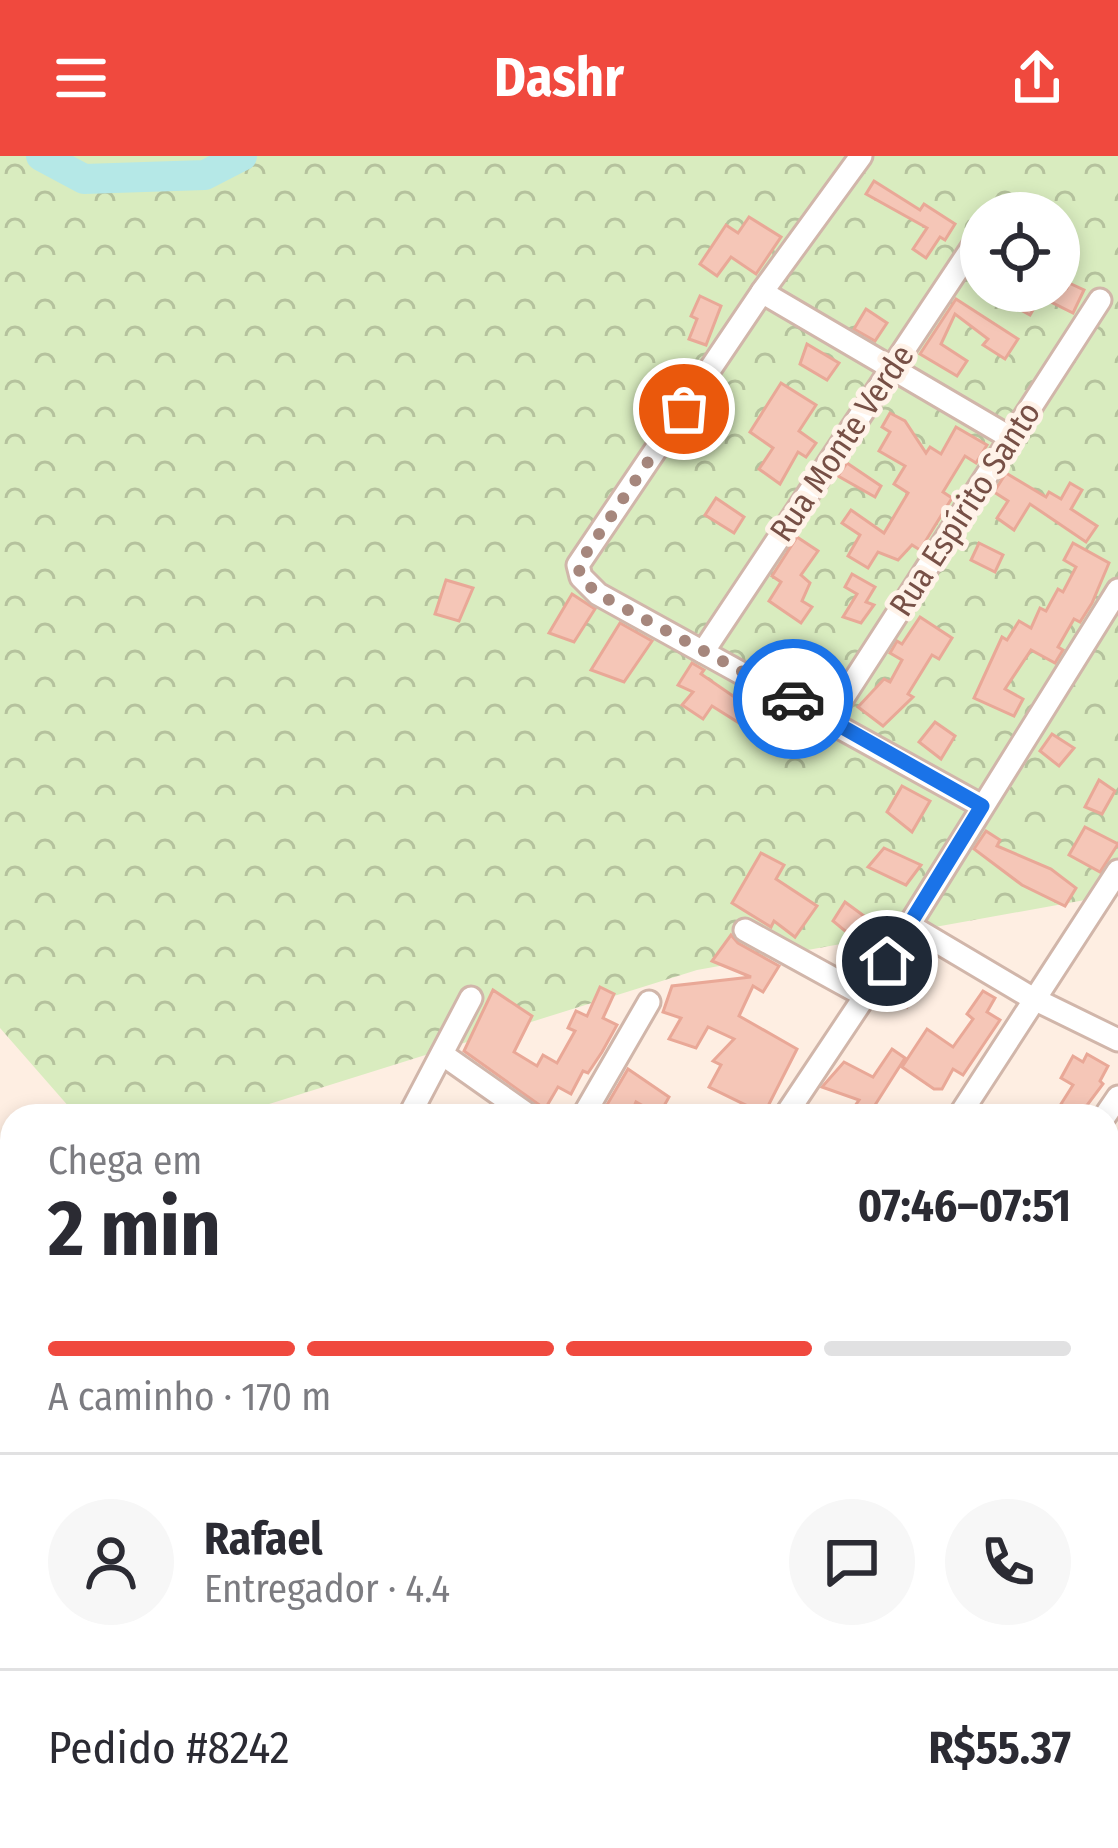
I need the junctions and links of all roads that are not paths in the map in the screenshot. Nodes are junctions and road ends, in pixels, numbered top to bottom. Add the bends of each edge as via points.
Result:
1 (860, 156) edge
2 (960, 266) edge
3 (763, 292) junction
4 (1100, 300) dead end
5 (893, 366) junction
6 (1011, 438) junction
7 (1118, 590) edge
8 (703, 652) junction
9 (830, 718) junction
10 (982, 806) junction
11 (1118, 871) edge
12 (909, 925) junction
13 (745, 930) dead end
14 (865, 996) junction
15 (471, 998) dead end
16 (1032, 998) junction
17 (649, 1002) dead end
18 (1118, 1040) edge
19 (442, 1054) junction
20 (415, 1104) edge
21 (513, 1104) edge
22 (590, 1104) edge
23 (793, 1104) edge
24 (966, 1104) edge

1 - 3 street
2 - 5 street, Rua Monte Verde
3 - 5 street
3 - 8 street via 578,565 598,594
4 - 6 street, Rua Espírito Santo
5 - 6 street
5 - 8 street, Rua Monte Verde
6 - 9 street, Rua Espírito Santo
7 - 10 street
8 - 9 street
9 - 10 street
10 - 12 street
11 - 16 street
12 - 14 street
12 - 16 street
13 - 14 street
14 - 23 street
15 - 19 street
16 - 18 street
16 - 24 street
17 - 22 street
19 - 20 street
19 - 21 street

